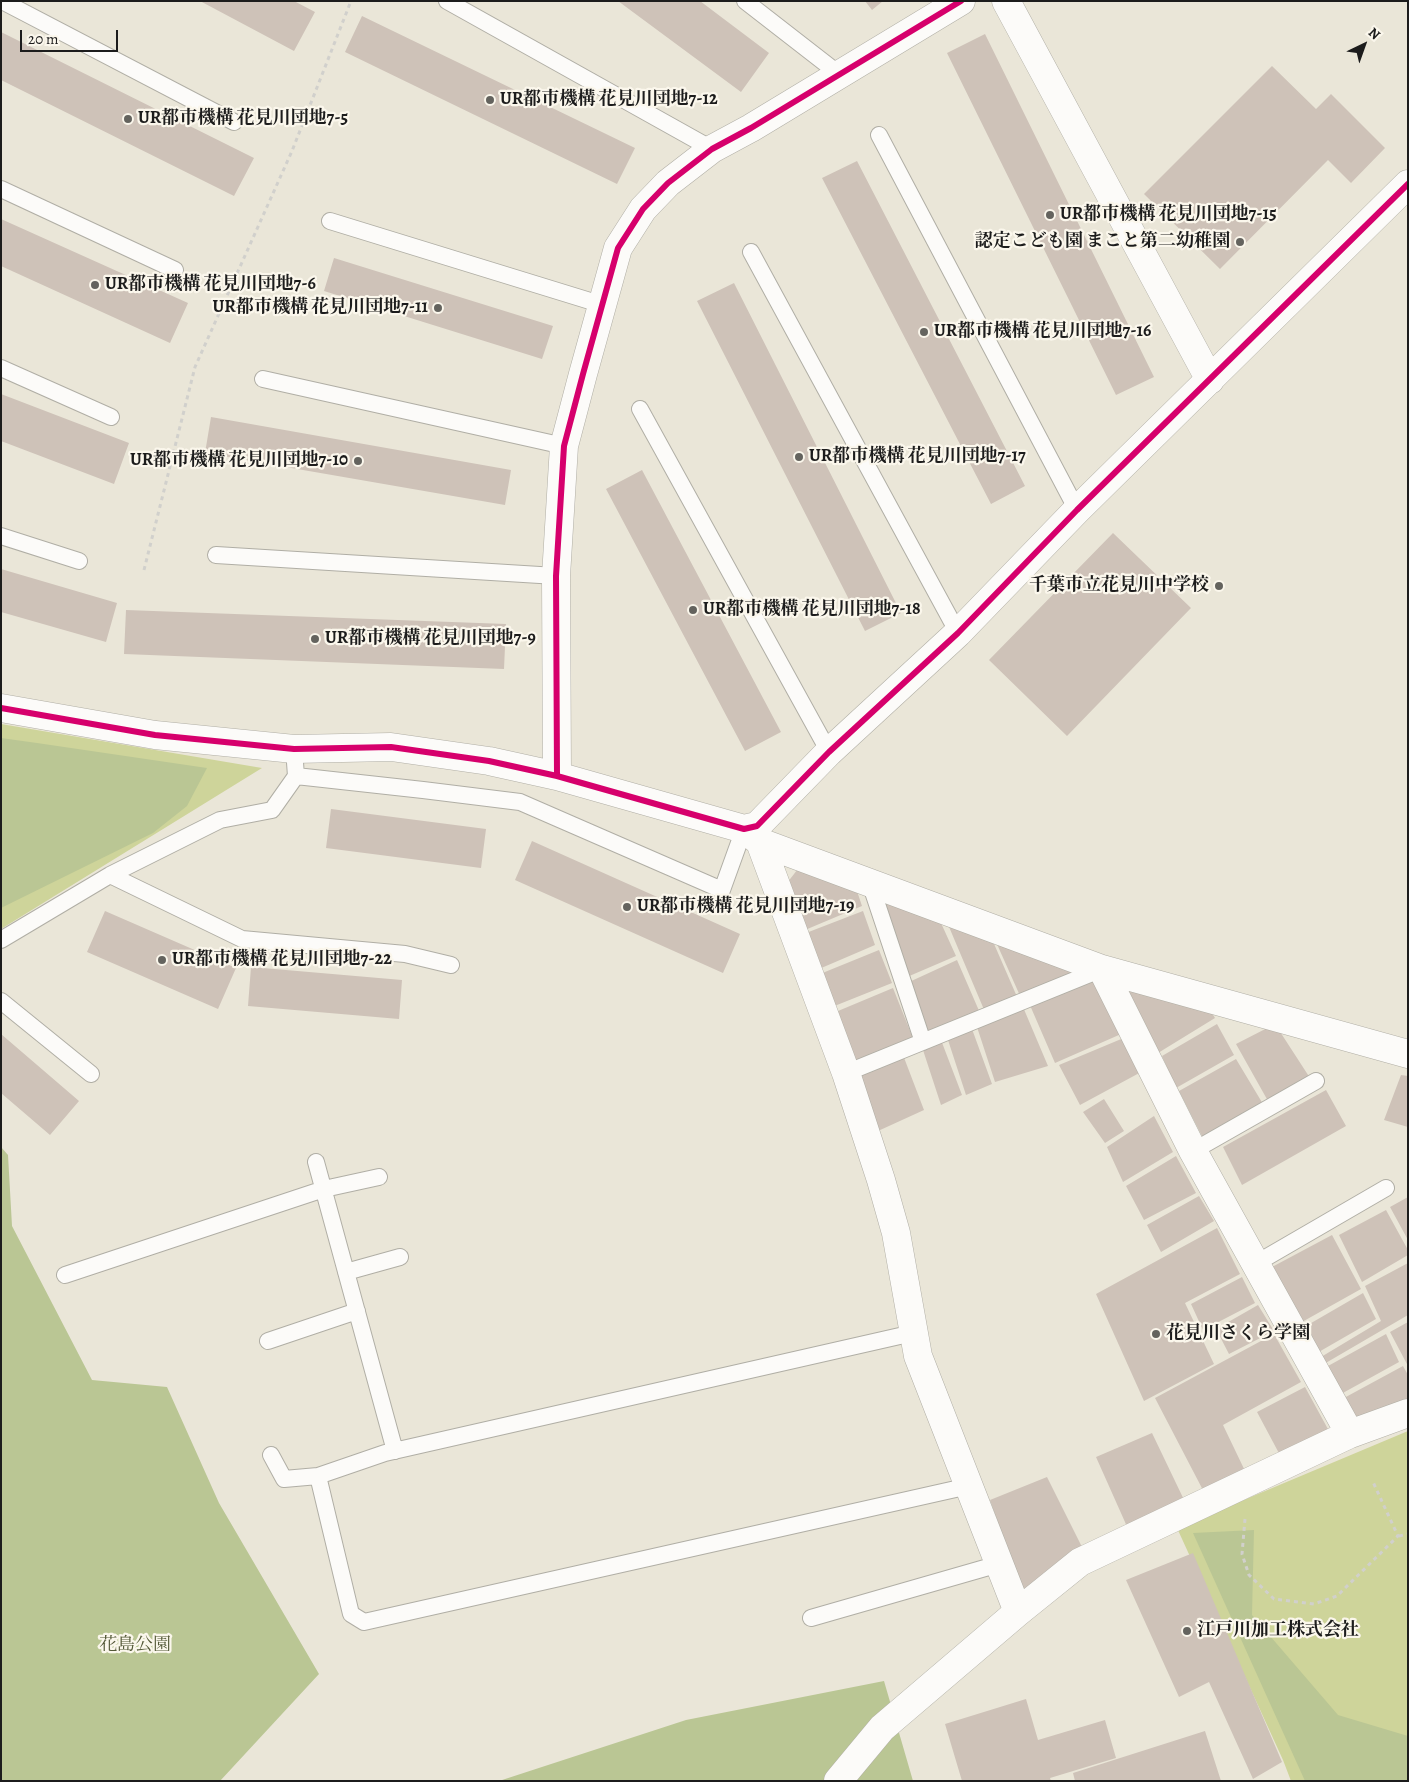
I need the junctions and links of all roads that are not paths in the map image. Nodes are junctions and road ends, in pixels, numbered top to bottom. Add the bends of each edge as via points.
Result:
1 (2, 1) edge
2 (447, 1) edge
3 (745, 1) edge
4 (961, 1) edge
5 (1006, 1) edge
6 (839, 74) junction
7 (234, 122) dead end
8 (879, 135) dead end
9 (712, 149) junction
10 (1408, 184) edge
11 (1, 189) edge
12 (330, 220) dead end
13 (751, 252) dead end
14 (175, 270) dead end
15 (603, 305) junction
16 (1, 368) edge
17 (262, 379) dead end
18 (1210, 380) junction
19 (640, 409) dead end
20 (111, 417) dead end
21 (564, 446) junction
22 (1077, 510) junction
23 (1, 536) edge
24 (216, 555) dead end
25 (79, 561) dead end
26 (556, 576) junction
27 (958, 633) junction
28 (1, 708) edge
29 (294, 749) junction
30 (829, 752) junction
31 (296, 776) junction
32 (557, 776) junction
33 (752, 836) junction
34 (110, 875) junction
35 (870, 883) junction
36 (1, 940) edge
37 (451, 965) dead end
38 (1102, 969) junction
39 (1, 1001) edge
40 (923, 1042) junction
41 (1408, 1054) edge
42 (846, 1073) junction
43 (91, 1074) dead end
44 (1316, 1080) dead end
45 (1193, 1151) junction
46 (316, 1162) dead end
47 (379, 1176) dead end
48 (1386, 1188) dead end
49 (324, 1189) junction
50 (400, 1258) dead end
51 (1255, 1264) junction
52 (346, 1272) junction
53 (66, 1275) dead end
54 (357, 1311) junction
55 (913, 1333) junction
56 (268, 1341) dead end
57 (1408, 1413) edge
58 (1350, 1434) junction
59 (395, 1450) junction
60 (271, 1455) dead end
61 (318, 1476) junction
62 (969, 1486) junction
63 (999, 1564) junction
64 (1018, 1612) junction
65 (811, 1618) dead end
66 (838, 1781) edge

1 - 7 lane
2 - 9 lane
3 - 6 lane
4 - 6 street
5 - 18 street
6 - 9 street
8 - 22 lane
9 - 15 street via 668,183 643,209 618,248
10 - 18 street
11 - 14 lane
12 - 15 lane
13 - 27 lane
15 - 21 street
16 - 20 lane
17 - 21 lane
18 - 22 street
19 - 30 lane
21 - 26 street
22 - 27 street
23 - 25 lane
24 - 26 lane
26 - 32 street
27 - 30 street
28 - 29 street via 155,735
29 - 31 lane
29 - 32 street via 391,747 489,761
30 - 33 street via 757,826
31 - 33 lane via 520,802 722,890
31 - 34 lane via 272,810 220,820
32 - 33 street
33 - 35 street
33 - 42 street
34 - 36 lane
34 - 37 lane via 242,939 405,954
35 - 38 street
35 - 40 lane
38 - 40 lane
38 - 41 street
38 - 45 street
39 - 43 lane
40 - 42 lane
42 - 55 street via 896,1233
44 - 45 lane
45 - 51 street
46 - 49 lane
47 - 49 lane
48 - 51 lane
49 - 52 lane
49 - 53 lane
50 - 52 lane
51 - 58 street
52 - 54 lane
54 - 56 lane
54 - 59 lane
55 - 59 lane
55 - 62 street via 918,1356
57 - 58 street
58 - 64 street via 1080,1562
59 - 61 lane
60 - 61 lane via 284,1480
61 - 62 lane via 351,1614 364,1622
62 - 63 street
63 - 64 street
63 - 65 lane
64 - 66 street via 882,1728

